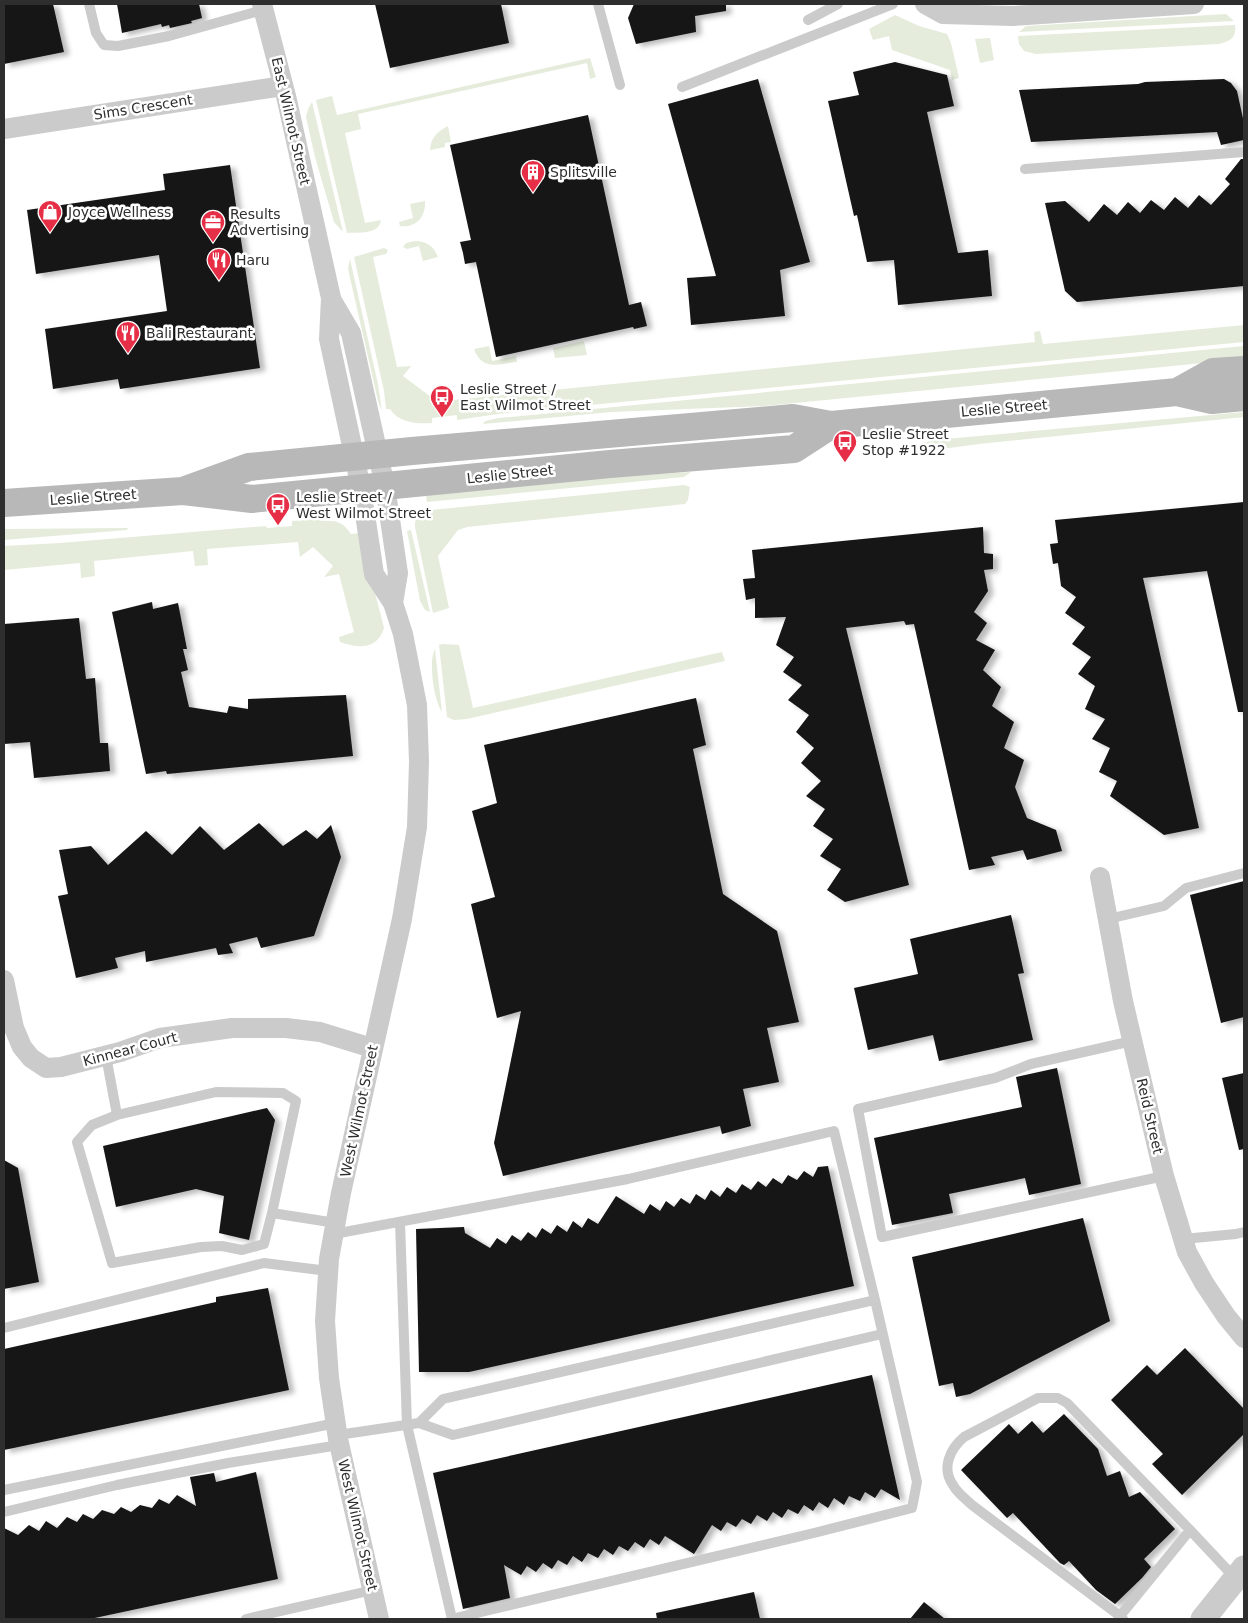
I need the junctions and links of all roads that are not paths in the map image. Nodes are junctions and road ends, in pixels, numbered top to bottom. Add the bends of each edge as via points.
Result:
1 (89, 4) edge
2 (598, 4) edge
3 (838, 4) edge
4 (893, 4) edge
5 (924, 4) edge
6 (1194, 4) edge
7 (1160, 5) edge
8 (263, 7) edge
9 (808, 20) dead end
10 (620, 85) dead end
11 (283, 86) junction
12 (682, 87) dead end
13 (4, 129) edge
14 (1244, 152) edge
15 (1025, 169) dead end
16 (1244, 370) edge
17 (1177, 392) junction
18 (1244, 397) edge
19 (831, 425) junction
20 (365, 456) junction
21 (373, 487) junction
22 (183, 491) junction
23 (4, 503) edge
24 (1244, 873) edge
25 (1100, 877) dead end
26 (1108, 919) junction
27 (4, 980) edge
28 (1132, 1041) junction
29 (372, 1048) junction
30 (106, 1056) junction
31 (117, 1115) junction
32 (1164, 1176) junction
33 (272, 1213) junction
34 (400, 1222) junction
35 (335, 1228) junction
36 (1244, 1232) edge
37 (1182, 1239) junction
38 (328, 1271) junction
39 (876, 1300) junction
40 (4, 1328) edge
41 (882, 1334) junction
42 (1244, 1338) edge
43 (419, 1423) junction
44 (407, 1426) junction
45 (338, 1434) junction
46 (4, 1490) edge
47 (4, 1512) edge
48 (1190, 1530) junction
49 (1240, 1574) edge
50 (373, 1590) junction
51 (1121, 1618) edge
52 (246, 1619) edge
53 (379, 1619) edge
54 (452, 1619) edge
55 (1203, 1619) edge

1 - 8 lane via 96,33 104,44 118,46 169,36
2 - 10 lane
3 - 9 lane
4 - 12 lane
5 - 7 street via 943,14 1013,16
6 - 7 street
8 - 11 street, East Wilmot Street
11 - 13 street, Sims Crescent
11 - 20 street, East Wilmot Street via 331,298 351,333
14 - 15 lane
16 - 17 main road, Leslie Street via 1213,372
17 - 18 main road, Leslie Street via 1212,400
17 - 19 main road, Leslie Street
19 - 20 main road, Leslie Street via 793,418
19 - 21 main road, Leslie Street via 794,449
20 - 21 street, East Wilmot Street
20 - 22 main road, Leslie Street via 249,467
21 - 22 main road, Leslie Street via 252,498
21 - 29 street, West Wilmot Street via 398,573 393,603 403,634 417,705 419,762 417,827 402,919
22 - 23 main road, Leslie Street
24 - 26 lane via 1186,888 1164,906
25 - 26 street, Reid Street
26 - 28 street, Reid Street
27 - 30 street, Kinnear Court via 14,1028 31,1058 46,1068
28 - 32 street, Reid Street
28 - 32 lane via 1031,1064 995,1078 858,1109 882,1237
29 - 30 street, Kinnear Court via 320,1032 232,1028 160,1038
29 - 35 street, West Wilmot Street
30 - 31 lane
31 - 33 lane via 216,1092 283,1093 296,1101
31 - 33 lane via 92,1125 77,1142 112,1263 201,1248 222,1246 242,1250 264,1244
32 - 37 street, Reid Street
33 - 35 lane
34 - 35 lane
34 - 39 lane via 628,1179 834,1131
34 - 44 lane
35 - 38 street, West Wilmot Street
36 - 37 lane
37 - 42 street, Reid Street via 1204,1283
38 - 40 lane via 264,1263
38 - 45 street, West Wilmot Street via 325,1321 329,1378
39 - 41 lane
39 - 43 lane via 443,1399
41 - 43 lane via 453,1435
41 - 54 lane via 916,1482 912,1508
43 - 44 lane
44 - 45 lane
44 - 54 lane
45 - 46 lane
45 - 47 lane via 228,1463
45 - 50 street, West Wilmot Street
48 - 49 lane
48 - 51 lane
48 - 51 lane via 1067,1403 1058,1398 1038,1398 964,1437 954,1446 947,1471 952,1486 972,1505
49 - 55 street
50 - 52 lane
50 - 53 street, West Wilmot Street

